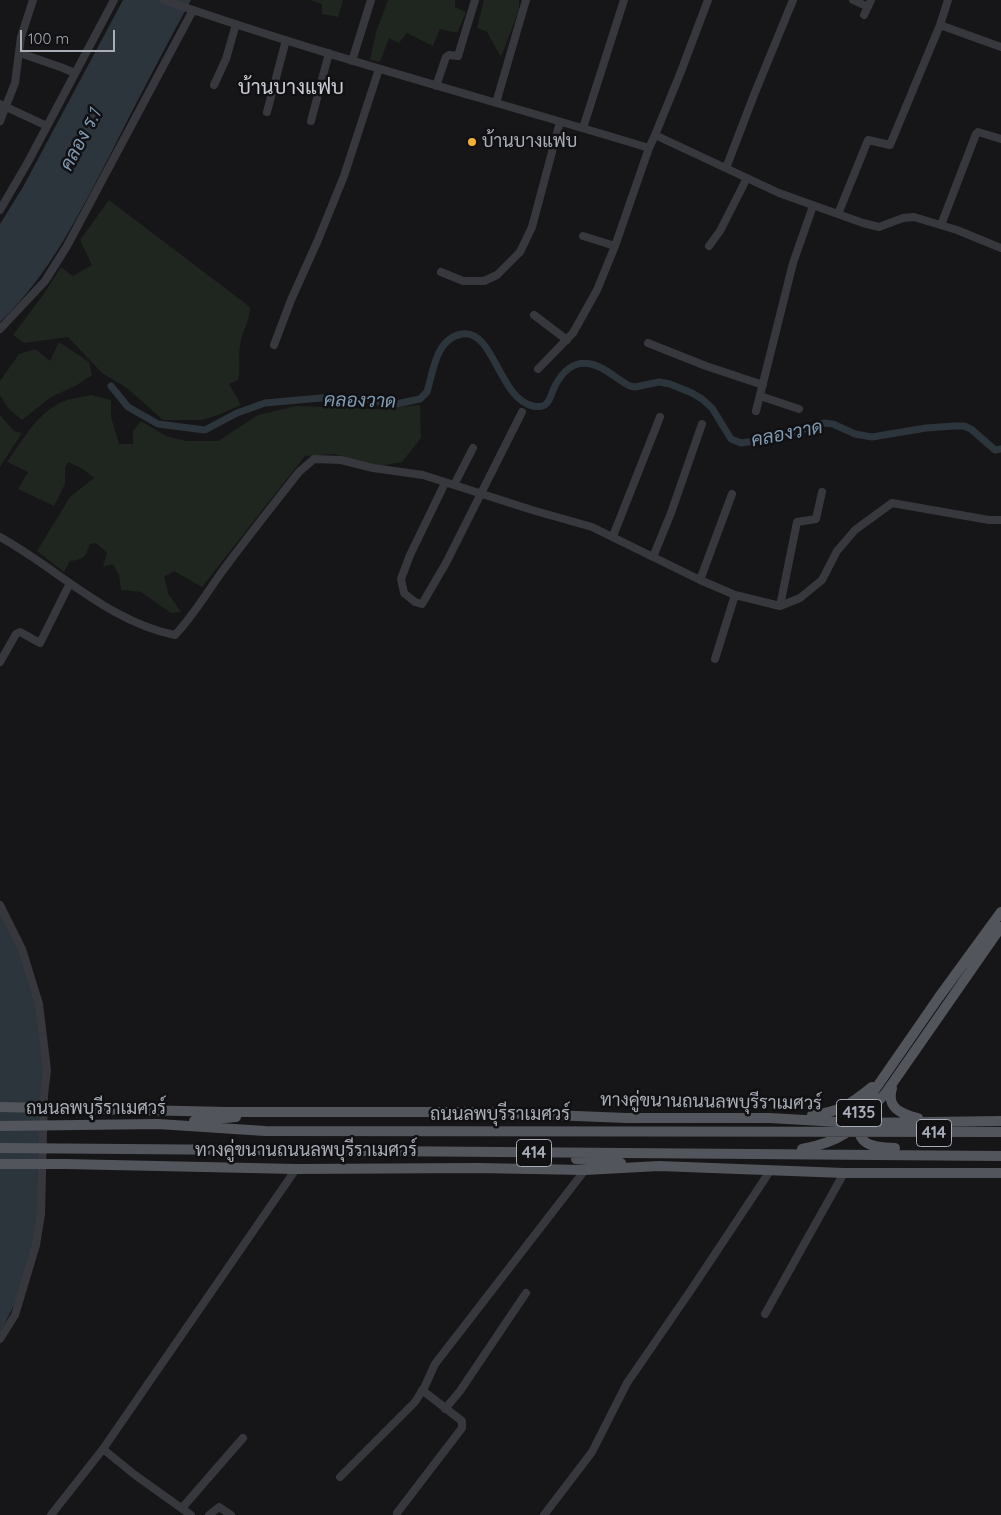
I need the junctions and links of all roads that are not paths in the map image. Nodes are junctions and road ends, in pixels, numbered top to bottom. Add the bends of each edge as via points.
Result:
1 (33, 0) edge
2 (114, 0) edge
3 (164, 0) edge
4 (371, 0) edge
5 (475, 0) edge
6 (526, 0) edge
7 (624, 0) edge
8 (708, 0) edge
9 (793, 0) edge
10 (853, 0) edge
11 (948, 0) edge
12 (869, 3) edge
13 (192, 10) junction
14 (864, 15) dead end
15 (236, 24) junction
16 (940, 25) junction
17 (286, 40) junction
18 (1001, 47) edge
19 (20, 53) junction
20 (329, 53) junction
21 (352, 60) junction
22 (379, 69) junction
23 (75, 74) junction
24 (214, 85) dead end
25 (436, 86) junction
26 (496, 103) junction
27 (3, 105) edge
28 (266, 112) dead end
29 (311, 120) dead end
30 (0, 121) edge
31 (560, 122) junction
32 (47, 126) junction
33 (583, 128) junction
34 (655, 134) junction
35 (1001, 139) edge
36 (649, 148) junction
37 (726, 168) junction
38 (747, 178) junction
39 (813, 206) junction
40 (0, 210) edge
41 (838, 214) junction
42 (941, 226) junction
43 (583, 236) dead end
44 (615, 246) junction
45 (709, 246) dead end
46 (1001, 248) edge
47 (441, 272) dead end
48 (534, 315) dead end
49 (0, 329) edge
50 (567, 340) junction
51 (648, 343) dead end
52 (274, 345) dead end
53 (538, 369) dead end
54 (763, 385) junction
55 (760, 396) junction
56 (799, 409) dead end
57 (756, 411) dead end
58 (522, 412) dead end
59 (660, 417) dead end
60 (702, 424) dead end
61 (472, 448) dead end
62 (445, 482) junction
63 (454, 485) junction
64 (822, 492) dead end
65 (480, 494) junction
66 (732, 494) dead end
67 (1001, 520) edge
68 (613, 536) junction
69 (0, 537) edge
70 (652, 557) junction
71 (700, 580) junction
72 (70, 583) junction
73 (735, 595) junction
74 (780, 606) junction
75 (715, 659) dead end
76 (0, 662) edge
77 (0, 905) edge
78 (1001, 912) edge
79 (1001, 927) edge
80 (883, 1076) junction
81 (893, 1082) junction
82 (0, 1107) edge
83 (295, 1112) junction
84 (769, 1118) junction
85 (1001, 1121) edge
86 (941, 1122) junction
87 (858, 1123) junction
88 (158, 1124) junction
89 (0, 1126) edge
90 (265, 1131) junction
91 (1001, 1132) edge
92 (0, 1148) edge
93 (264, 1150) junction
94 (504, 1152) junction
95 (779, 1154) junction
96 (974, 1155) junction
97 (1001, 1156) edge
98 (0, 1164) edge
99 (659, 1166) junction
100 (296, 1169) junction
101 (585, 1170) junction
102 (770, 1171) junction
103 (844, 1173) junction
104 (1001, 1173) edge
105 (526, 1292) dead end
106 (765, 1314) dead end
107 (0, 1340) edge
108 (422, 1390) junction
109 (446, 1409) junction
110 (243, 1438) dead end
111 (103, 1449) junction
112 (340, 1477) dead end
113 (182, 1508) junction
114 (397, 1512) dead end
115 (52, 1515) edge
116 (191, 1515) edge
117 (209, 1515) edge
118 (231, 1515) edge
119 (544, 1515) edge

1 - 19 street via 21,38
2 - 23 street
3 - 13 street
4 - 21 street
5 - 25 street via 458,56 446,57
6 - 26 street
7 - 33 street
8 - 34 street
9 - 37 street
10 - 12 street
11 - 16 street
12 - 14 street
13 - 15 street
13 - 49 street via 68,246 45,280
15 - 17 street
15 - 24 street
16 - 18 street
16 - 41 street via 890,146 868,140
17 - 20 street
17 - 28 street
19 - 23 street
19 - 27 street via 15,82
20 - 21 street
20 - 29 street
21 - 22 street
22 - 25 street
22 - 52 street via 344,176
23 - 32 street
25 - 26 street
26 - 31 street
27 - 30 street
27 - 32 street
31 - 33 street
31 - 47 street via 532,228 520,252 497,275 484,281 463,281
32 - 40 street
33 - 36 street
34 - 36 street
34 - 37 street
35 - 42 street via 976,134
36 - 44 street
37 - 38 street
38 - 39 street
38 - 45 street
39 - 41 street
39 - 54 street via 793,263
41 - 42 street via 879,227 914,217
42 - 46 street
43 - 44 street
44 - 50 street via 594,296
48 - 50 street
50 - 53 street
51 - 54 street
54 - 55 street
55 - 56 street
55 - 57 street
58 - 65 street
59 - 68 street
60 - 70 street
61 - 63 street
62 - 63 street
62 - 65 street via 401,579 404,593 414,602 422,604
62 - 72 street via 341,460 314,459 299,472 175,636 158,632 108,608
63 - 65 street
64 - 74 street via 816,519 797,522
65 - 68 street
66 - 71 street
67 - 74 street via 892,503 855,530 837,551 822,580 800,598
68 - 70 street
69 - 72 street
70 - 71 street
71 - 73 street
72 - 76 street via 40,644 20,632
73 - 74 street
73 - 75 street
77 - 107 street via 22,949 39,1004 47,1070 41,1214 37,1237 15,1315
78 - 80 main road, 4135
79 - 81 main road, 4135
80 - 84 main road via 854,1102 839,1109 824,1114
80 - 87 main road, 4135 via 858,1114
81 - 86 main road via 891,1103 902,1114
81 - 87 main road, 4135
82 - 83 main road, ทางคู่ขนานถนนลพบุรีราเมศวร์ / 414
83 - 84 main road, ทางคู่ขนานถนนลพบุรีราเมศวร์ / 414
83 - 88 main road
84 - 87 main road, ทางคู่ขนานถนนลพบุรีราเมศวร์ / 414
85 - 86 main road, ทางคู่ขนานถนนลพบุรีราเมศวร์ / 414
86 - 87 main road, ทางคู่ขนานถนนลพบุรีราเมศวร์ / 414
87 - 95 main road, 4135 via 822,1146
87 - 96 main road, 4135 via 860,1135 873,1147
88 - 89 main road, ถนนลพบุรีราเมศวร์ / 414
88 - 90 main road, ถนนลพบุรีราเมศวร์ / 414
90 - 91 main road, ถนนลพบุรีราเมศวร์ / 414
90 - 93 main road
92 - 93 main road, ถนนลพบุรีราเมศวร์ / 414
93 - 94 main road, ถนนลพบุรีราเมศวร์ / 414
94 - 95 main road, ถนนลพบุรีราเมศวร์ / 414
94 - 99 main road
95 - 96 main road, ถนนลพบุรีราเมศวร์ / 414
96 - 97 main road, ถนนลพบุรีราเมศวร์ / 414
98 - 100 main road, ทางคู่ขนานถนนลพบุรีราเมศวร์ / 414
99 - 101 main road, ทางคู่ขนานถนนลพบุรีราเมศวร์ / 414
99 - 102 main road, ทางคู่ขนานถนนลพบุรีราเมศวร์ / 414
100 - 101 main road, ทางคู่ขนานถนนลพบุรีราเมศวร์ / 414
100 - 111 street
101 - 108 street via 435,1364
102 - 103 main road, ทางคู่ขนานถนนลพบุรีราเมศวร์ / 414
102 - 119 street via 627,1383 592,1452
103 - 104 main road, ทางคู่ขนานถนนลพบุรีราเมศวร์ / 414
103 - 106 street
105 - 109 street
108 - 109 street
108 - 112 street via 415,1402
109 - 114 street via 462,1421 462,1428
110 - 113 street
111 - 113 street
111 - 115 street
113 - 116 street
117 - 118 street via 220,1507

